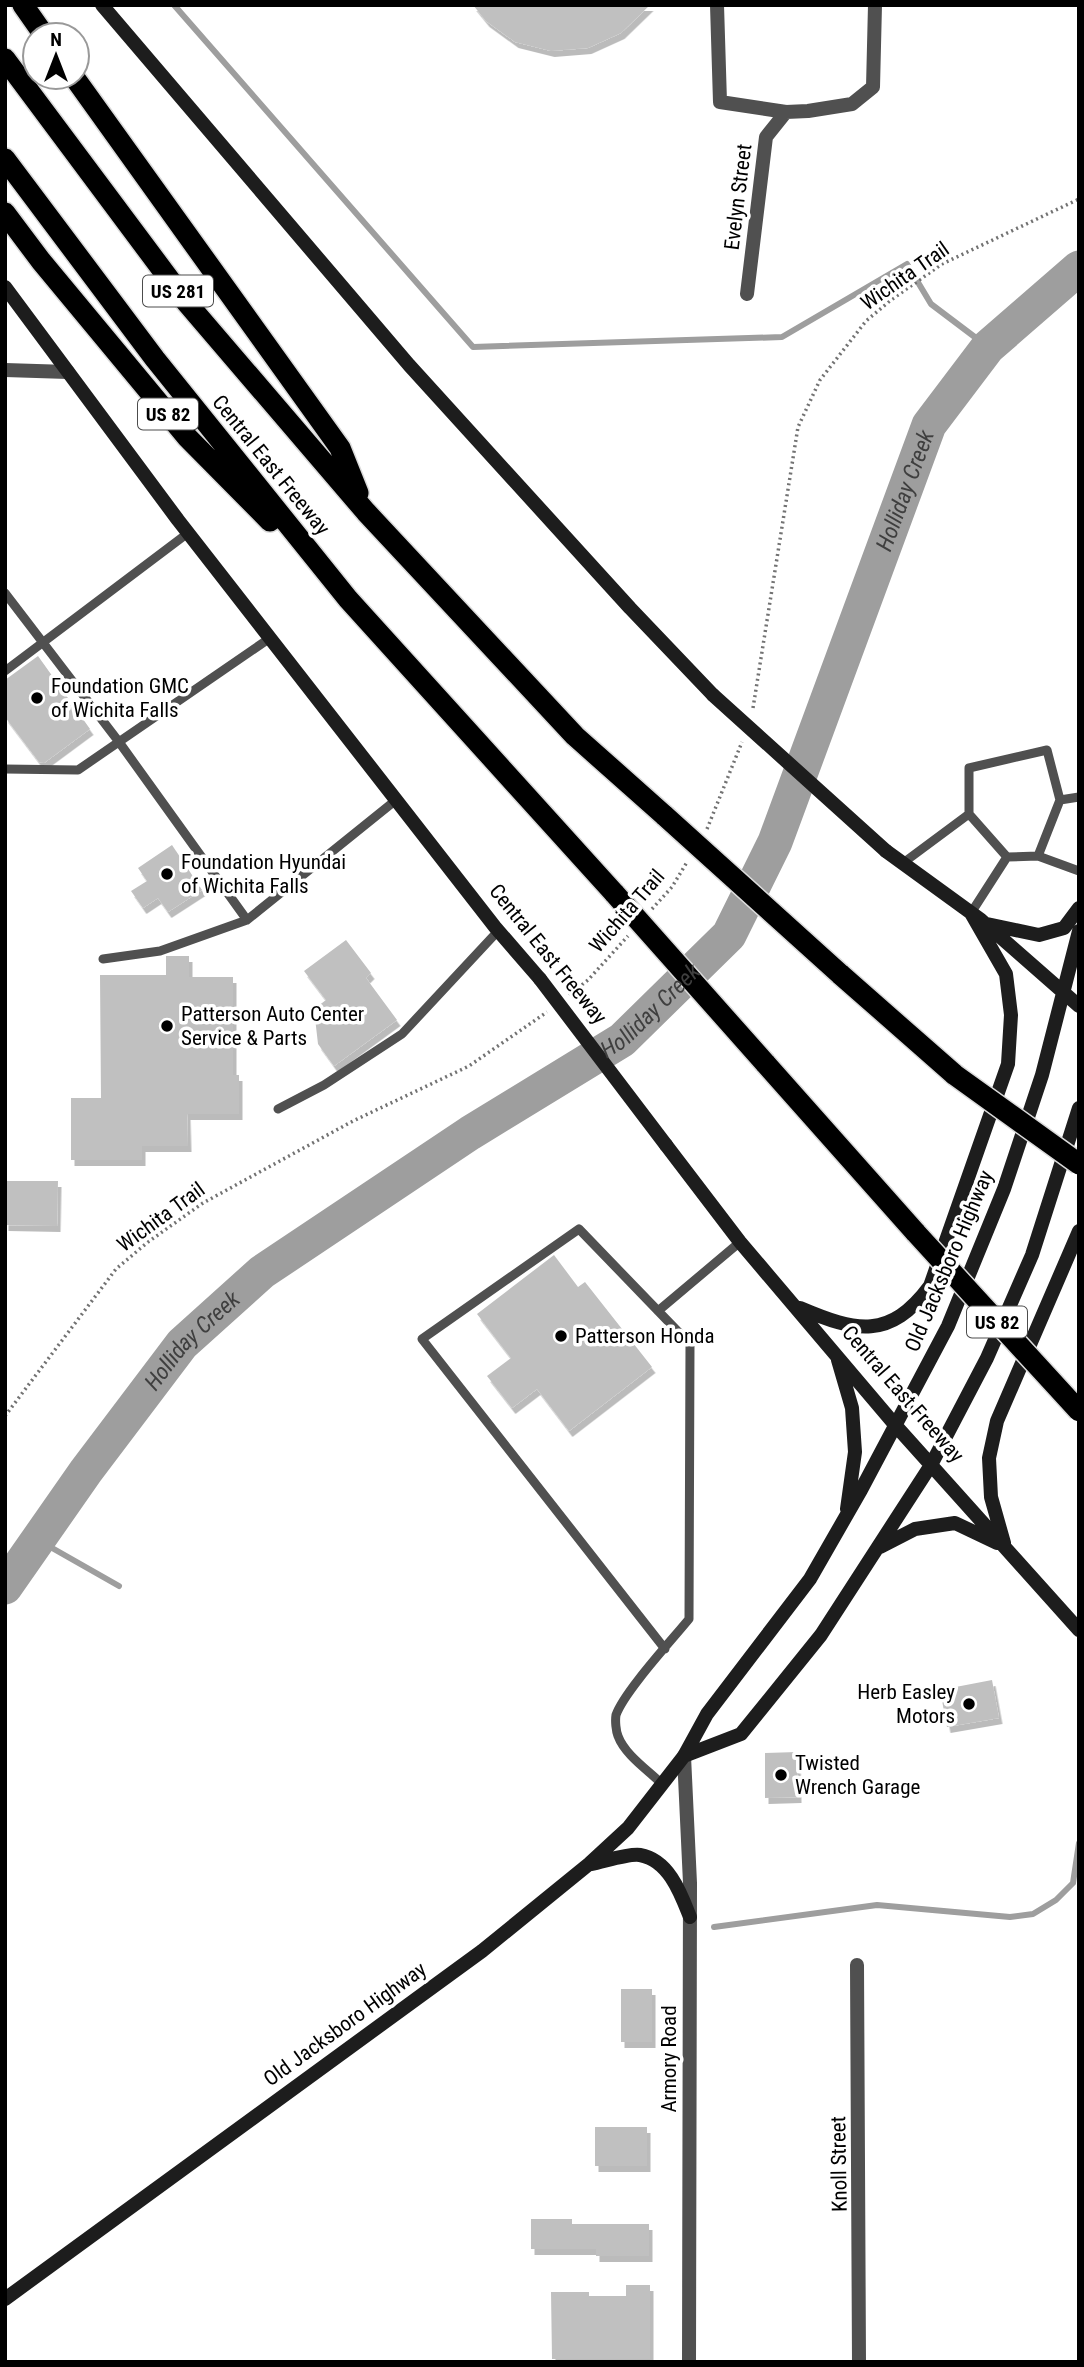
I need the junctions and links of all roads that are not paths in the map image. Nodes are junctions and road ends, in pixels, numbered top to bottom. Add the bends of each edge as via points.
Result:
1 (23, 5) edge
2 (102, 5) edge
3 (717, 5) edge
4 (875, 5) edge
5 (34, 21) edge
6 (5, 60) edge
7 (85, 91) edge
8 (786, 112) junction
9 (5, 159) edge
10 (5, 213) edge
11 (5, 223) edge
12 (41, 261) junction
13 (5, 287) edge
14 (747, 293) dead end
15 (5, 370) edge
16 (68, 372) junction
17 (366, 512) junction
18 (188, 533) junction
19 (5, 593) edge
20 (348, 599) junction
21 (270, 638) junction
22 (43, 643) junction
23 (5, 671) edge
24 (118, 742) junction
25 (5, 769) edge
26 (1079, 797) edge
27 (396, 800) junction
28 (1060, 800) junction
29 (969, 814) junction
30 (1038, 856) junction
31 (1007, 857) junction
32 (903, 863) junction
33 (1079, 871) edge
34 (1079, 908) edge
35 (971, 913) junction
36 (247, 920) junction
37 (984, 923) junction
38 (498, 931) junction
39 (1079, 931) edge
40 (103, 959) dead end
41 (1064, 993) junction
42 (1079, 1006) edge
43 (1079, 1108) edge
44 (278, 1109) dead end
45 (1079, 1164) edge
46 (1079, 1231) edge
47 (740, 1242) junction
48 (795, 1307) junction
49 (658, 1311) junction
50 (837, 1355) junction
51 (1079, 1411) edge
52 (896, 1426) junction
53 (932, 1465) junction
54 (846, 1516) junction
55 (879, 1547) junction
56 (1005, 1547) junction
57 (1079, 1630) edge
58 (665, 1649) junction
59 (684, 1756) junction
60 (662, 1784) junction
61 (589, 1864) junction
62 (690, 1917) junction
63 (857, 1965) dead end
64 (5, 2299) edge
65 (689, 2362) edge
66 (859, 2362) edge

1 - 5 highway
2 - 32 main road, bridge via 409,365 630,608 713,695
3 - 8 street via 720,102
4 - 8 street via 873,87 852,104
6 - 17 highway, Central East Freeway / US 281 via 187,303
7 - 17 highway via 340,448
8 - 14 street, Evelyn Street via 766,137
9 - 20 highway, Central East Freeway / US 281 via 155,359
10 - 12 highway, US 82
11 - 12 highway
12 - 20 highway, US 82 via 187,437
13 - 16 main road, Central East Freeway
15 - 16 street
16 - 18 main road, Central East Freeway
17 - 45 highway, Central East Freeway, bridge via 575,736 956,1075
18 - 21 main road, Central East Freeway
18 - 22 lane
19 - 22 lane
20 - 51 highway, Central East Freeway / US 82, bridge
21 - 24 lane
21 - 27 main road, Central East Freeway
22 - 23 lane
22 - 24 lane
24 - 25 lane via 78,770
24 - 36 lane
26 - 28 lane
27 - 36 lane
27 - 38 main road, Central East Freeway
28 - 29 lane via 1047,750 969,768
28 - 30 lane
29 - 31 lane
29 - 32 lane
30 - 31 lane
30 - 33 lane
31 - 35 lane
32 - 35 main road
34 - 37 main road via 1064,928 1039,935
35 - 37 main road
35 - 48 main road via 1006,974 1012,1015 1008,1064 930,1286 917,1304 895,1320 867,1328 830,1321
36 - 40 lane via 160,951
37 - 41 main road
38 - 44 lane via 402,1034
38 - 47 main road, Central East Freeway, bridge via 540,979
39 - 41 main road, Old Jacksboro Highway
41 - 42 main road
41 - 52 main road, Old Jacksboro Highway via 1004,1189 948,1326
43 - 53 main road via 1032,1255 987,1358
46 - 56 main road via 997,1421 989,1458 991,1497
47 - 48 main road, Central East Freeway
47 - 49 lane
48 - 50 main road, Central East Freeway
49 - 58 lane via 690,1344 689,1619
49 - 58 lane via 579,1229 422,1339
50 - 52 main road, Central East Freeway
50 - 54 main road via 852,1408 855,1452
52 - 53 main road, Central East Freeway
52 - 54 main road, Old Jacksboro Highway
53 - 55 main road
53 - 56 main road, Central East Freeway
54 - 59 main road, Old Jacksboro Highway via 810,1579 707,1714
55 - 56 main road via 915,1529 956,1523
55 - 59 main road via 821,1635 741,1734
56 - 57 main road, Central East Freeway
58 - 60 lane via 615,1717 624,1748
59 - 60 main road, Old Jacksboro Highway
59 - 62 street, Armory Road
60 - 61 main road, Old Jacksboro Highway via 628,1828
61 - 62 main road via 640,1854 660,1865 678,1885
61 - 64 main road, Old Jacksboro Highway via 472,1958
62 - 65 street, Armory Road
63 - 66 street, Knoll Street

